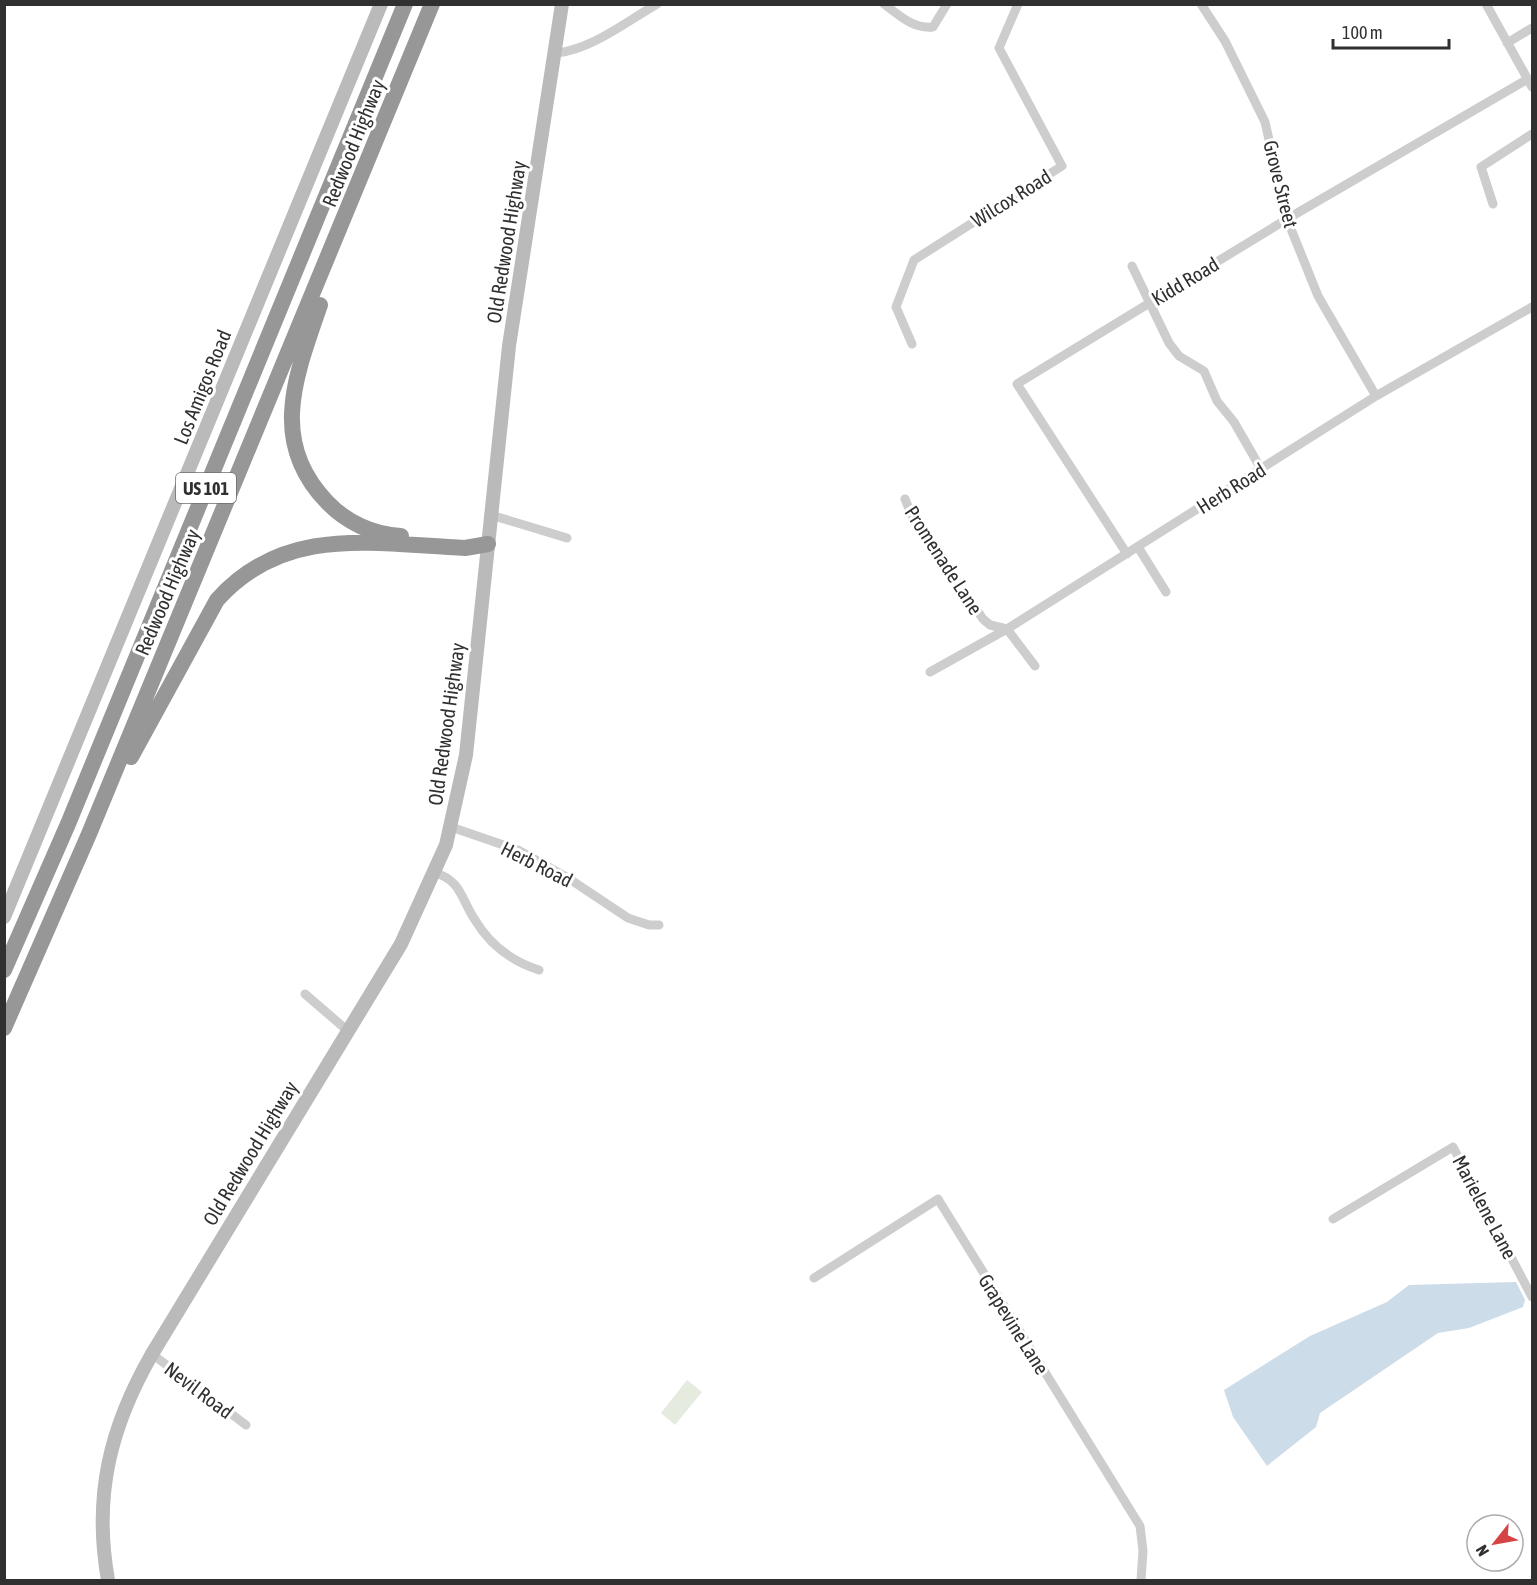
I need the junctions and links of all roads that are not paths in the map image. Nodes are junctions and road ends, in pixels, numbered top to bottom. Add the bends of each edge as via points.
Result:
1 (381, 4) edge
2 (405, 4) edge
3 (432, 4) edge
4 (562, 4) edge
5 (657, 4) edge
6 (884, 4) edge
7 (947, 4) edge
8 (1018, 4) edge
9 (1201, 4) edge
10 (1486, 4) edge
11 (1533, 28) edge
12 (1507, 43) junction
13 (557, 53) junction
14 (1530, 83) edge
15 (1533, 134) edge
16 (364, 172) junction
17 (1493, 204) dead end
18 (1287, 219) junction
19 (1132, 266) dead end
20 (1149, 303) junction
21 (1533, 307) edge
22 (912, 344) dead end
23 (1376, 396) junction
24 (1262, 469) junction
25 (905, 499) dead end
26 (491, 515) junction
27 (567, 538) dead end
28 (488, 544) junction
29 (1138, 548) junction
30 (1126, 554) junction
31 (1166, 592) dead end
32 (1007, 629) junction
33 (1035, 666) dead end
34 (930, 672) dead end
35 (451, 827) junction
36 (89, 834) junction
37 (435, 873) junction
38 (4, 917) edge
39 (659, 925) dead end
40 (4, 970) edge
41 (539, 970) dead end
42 (305, 994) dead end
43 (4, 1028) edge
44 (348, 1031) junction
45 (1333, 1218) dead end
46 (814, 1278) dead end
47 (1533, 1297) edge
48 (152, 1354) junction
49 (246, 1425) dead end
50 (108, 1581) edge
51 (1141, 1581) edge

1 - 38 main road, Los Amigos Road
2 - 40 highway, Redwood Highway / US 101 via 68,824
3 - 16 highway, Redwood Highway / US 101
4 - 13 main road, Old Redwood Highway
5 - 13 street via 590,42
6 - 7 street via 914,26 923,28 933,27
8 - 22 street, Wilcox Road via 999,48 1062,166 914,260 896,307
9 - 18 street, Grove Street via 1225,41 1265,122
10 - 12 street
11 - 12 street
12 - 14 street
13 - 26 main road, Old Redwood Highway via 509,346
14 - 18 street, Kidd Road
15 - 17 street via 1481,167
16 - 28 highway via 296,385 291,432 299,465 332,507 364,528 391,535
16 - 36 highway, Redwood Highway / US 101
18 - 20 street, Kidd Road
18 - 23 street, Grove Street via 1318,296
19 - 20 street
20 - 24 street via 1179,356 1204,371 1217,401
20 - 30 street, Kidd Road via 1017,384
21 - 23 street, Herb Road
23 - 24 street, Herb Road
24 - 29 street, Herb Road
25 - 32 street, Promenade Lane via 912,516 983,620
26 - 27 street
26 - 28 main road, Old Redwood Highway
28 - 35 main road, Old Redwood Highway via 466,755
28 - 36 highway via 465,548 321,543 282,555 242,577 217,600 199,629
29 - 30 street, Herb Road
29 - 31 street
30 - 32 street, Herb Road
32 - 33 street, Promenade Lane
32 - 34 street, Herb Road
35 - 37 main road, Old Redwood Highway
35 - 39 street, Herb Road via 518,850 618,911 649,925
36 - 43 highway, Redwood Highway / US 101
37 - 41 street via 449,877 475,921 504,954
37 - 44 main road, Old Redwood Highway via 401,944
42 - 44 street
44 - 48 main road, Old Redwood Highway
45 - 47 street, Marielene Lane via 1453,1146
46 - 51 street, Grapevine Lane via 938,1199 1140,1526
48 - 49 street, Nevil Road
48 - 50 main road, Old Redwood Highway via 118,1422 108,1466 103,1528

